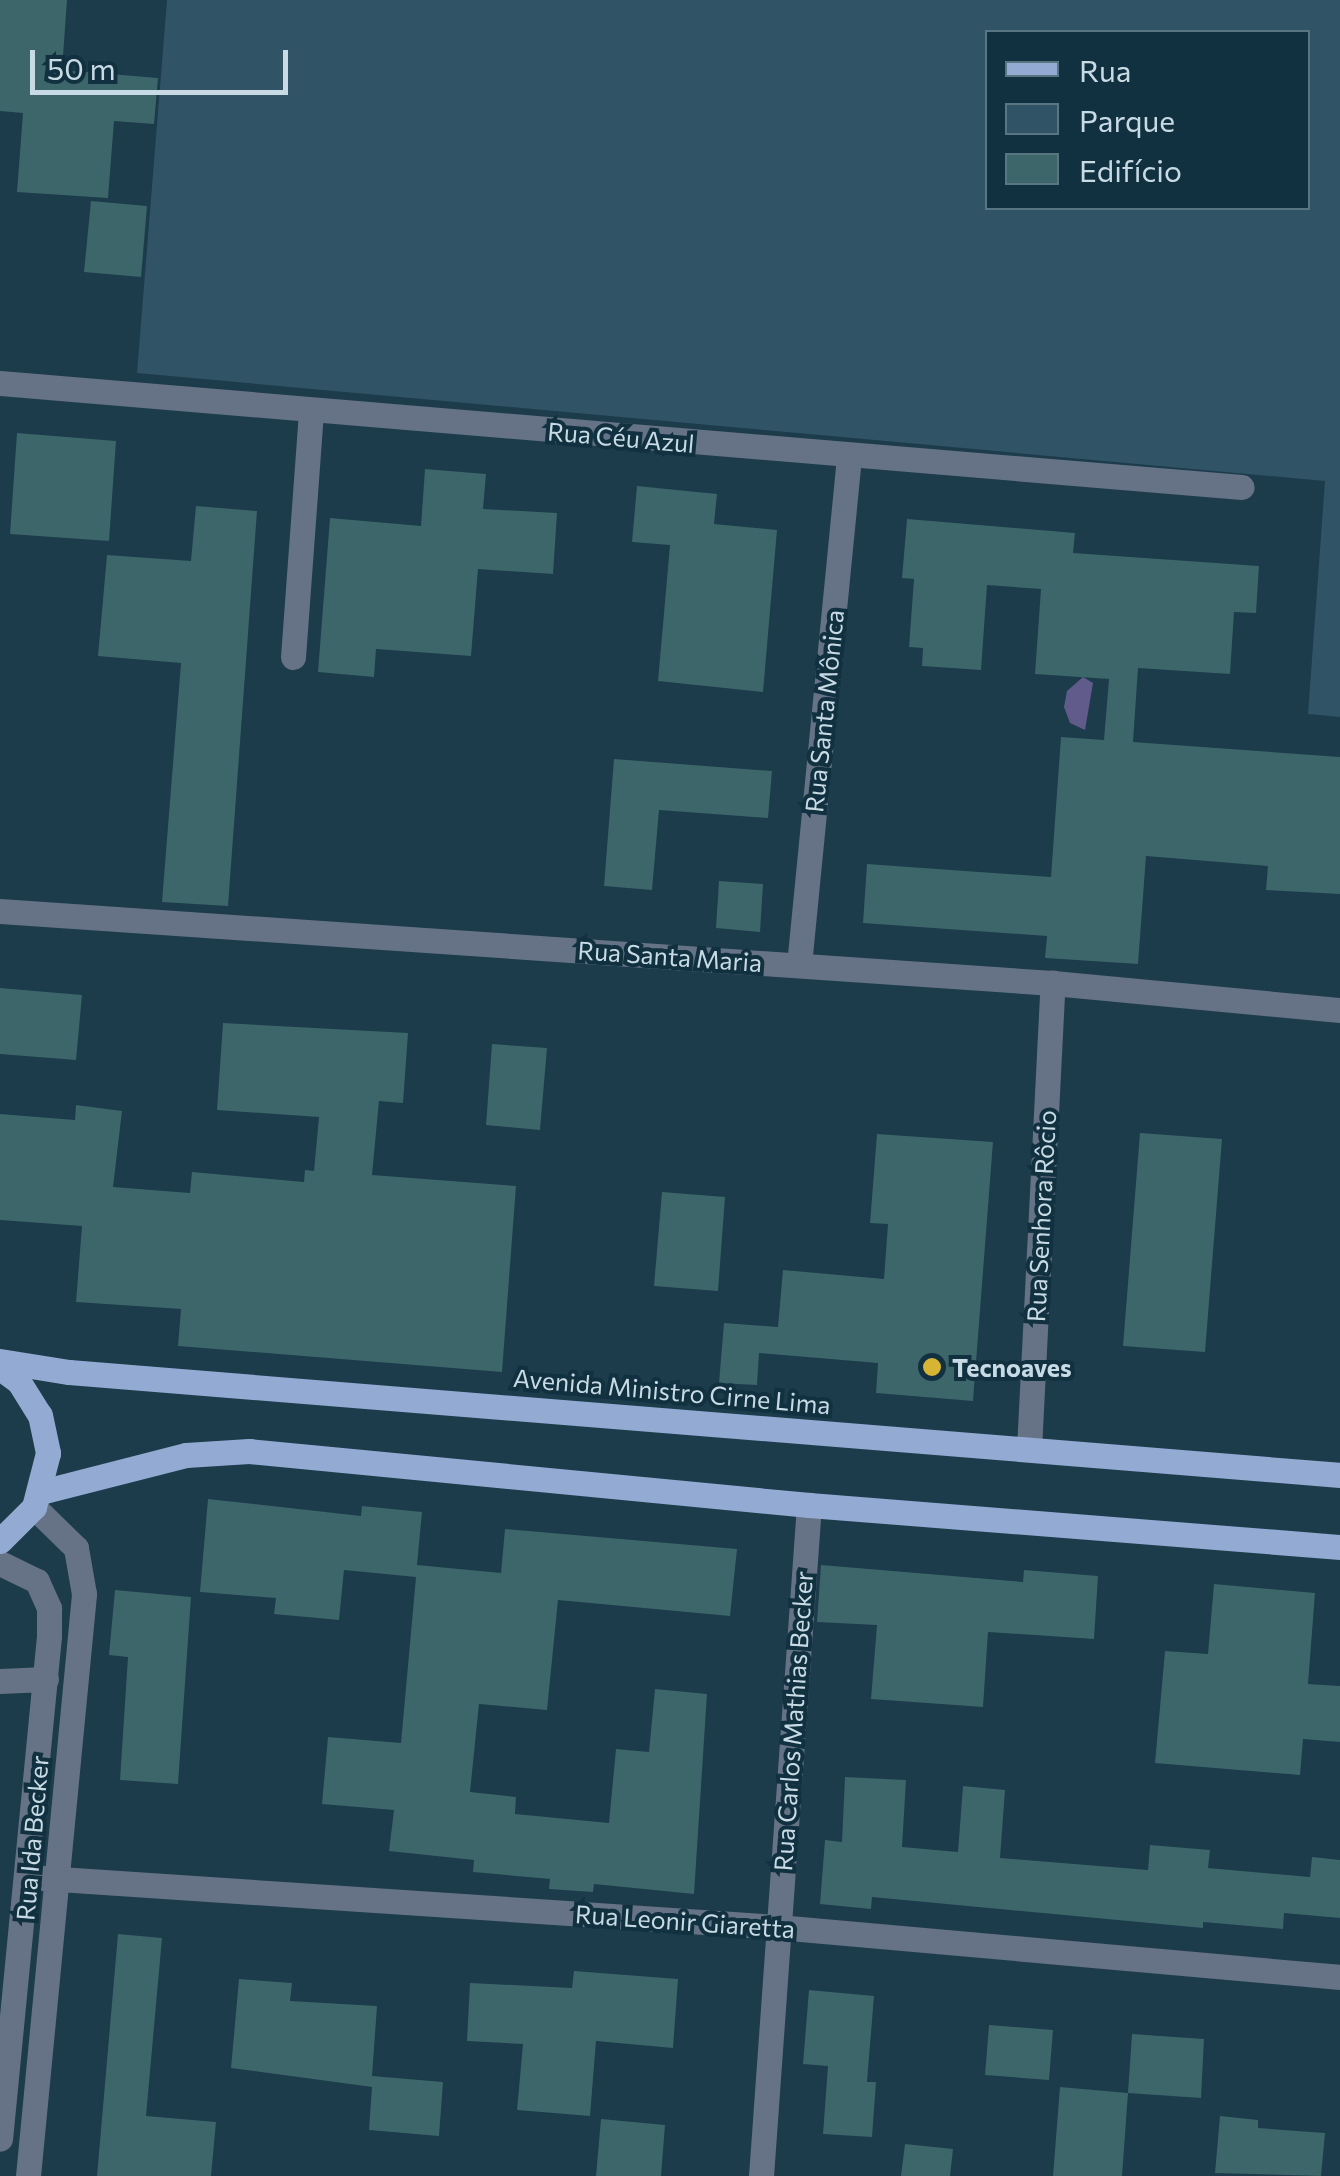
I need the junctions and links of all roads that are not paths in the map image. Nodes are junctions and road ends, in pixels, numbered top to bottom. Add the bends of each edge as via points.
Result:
1 (0, 383) edge
2 (311, 410) junction
3 (849, 456) junction
4 (1242, 487) dead end
5 (292, 657) dead end
6 (0, 911) edge
7 (799, 965) junction
8 (1052, 983) junction
9 (1340, 1010) edge
10 (0, 1364) edge
11 (1028, 1449) junction
12 (1340, 1476) edge
13 (38, 1499) junction
14 (809, 1506) junction
15 (0, 1541) edge
16 (1340, 1547) edge
17 (0, 1563) edge
18 (46, 1679) junction
19 (0, 1680) edge
20 (29, 1878) junction
21 (57, 1880) junction
22 (778, 1927) junction
23 (1340, 1977) edge
24 (0, 2138) edge
25 (28, 2176) edge
26 (760, 2176) edge

1 - 2 street, Rua Céu Azul
2 - 3 street, Rua Céu Azul
2 - 5 street
3 - 4 street, Rua Céu Azul
3 - 7 street, Rua Santa Mônica
6 - 7 street, Rua Santa Maria
7 - 8 street, Rua Santa Maria
8 - 9 street, Rua Santa Maria
8 - 11 street, Rua Senhora Rôcio
10 - 11 main road, Avenida Ministro Cirne Lima
10 - 13 main road via 40,1414 48,1453
11 - 12 main road, Avenida Ministro Cirne Lima
13 - 14 main road via 186,1455 249,1451
13 - 15 main road
13 - 21 street via 76,1548 84,1594
14 - 16 main road
14 - 22 street, Rua Carlos Mathias Becker
17 - 18 street, Rua Ida Becker via 37,1581 49,1608
18 - 19 street
18 - 20 street, Rua Ida Becker
20 - 21 street, Rua Leonir Giaretta
20 - 24 street, Rua Ida Becker
21 - 22 street, Rua Leonir Giaretta
21 - 25 street
22 - 23 street, Rua Leonir Giaretta
22 - 26 street, Rua Carlos Mathias Becker

